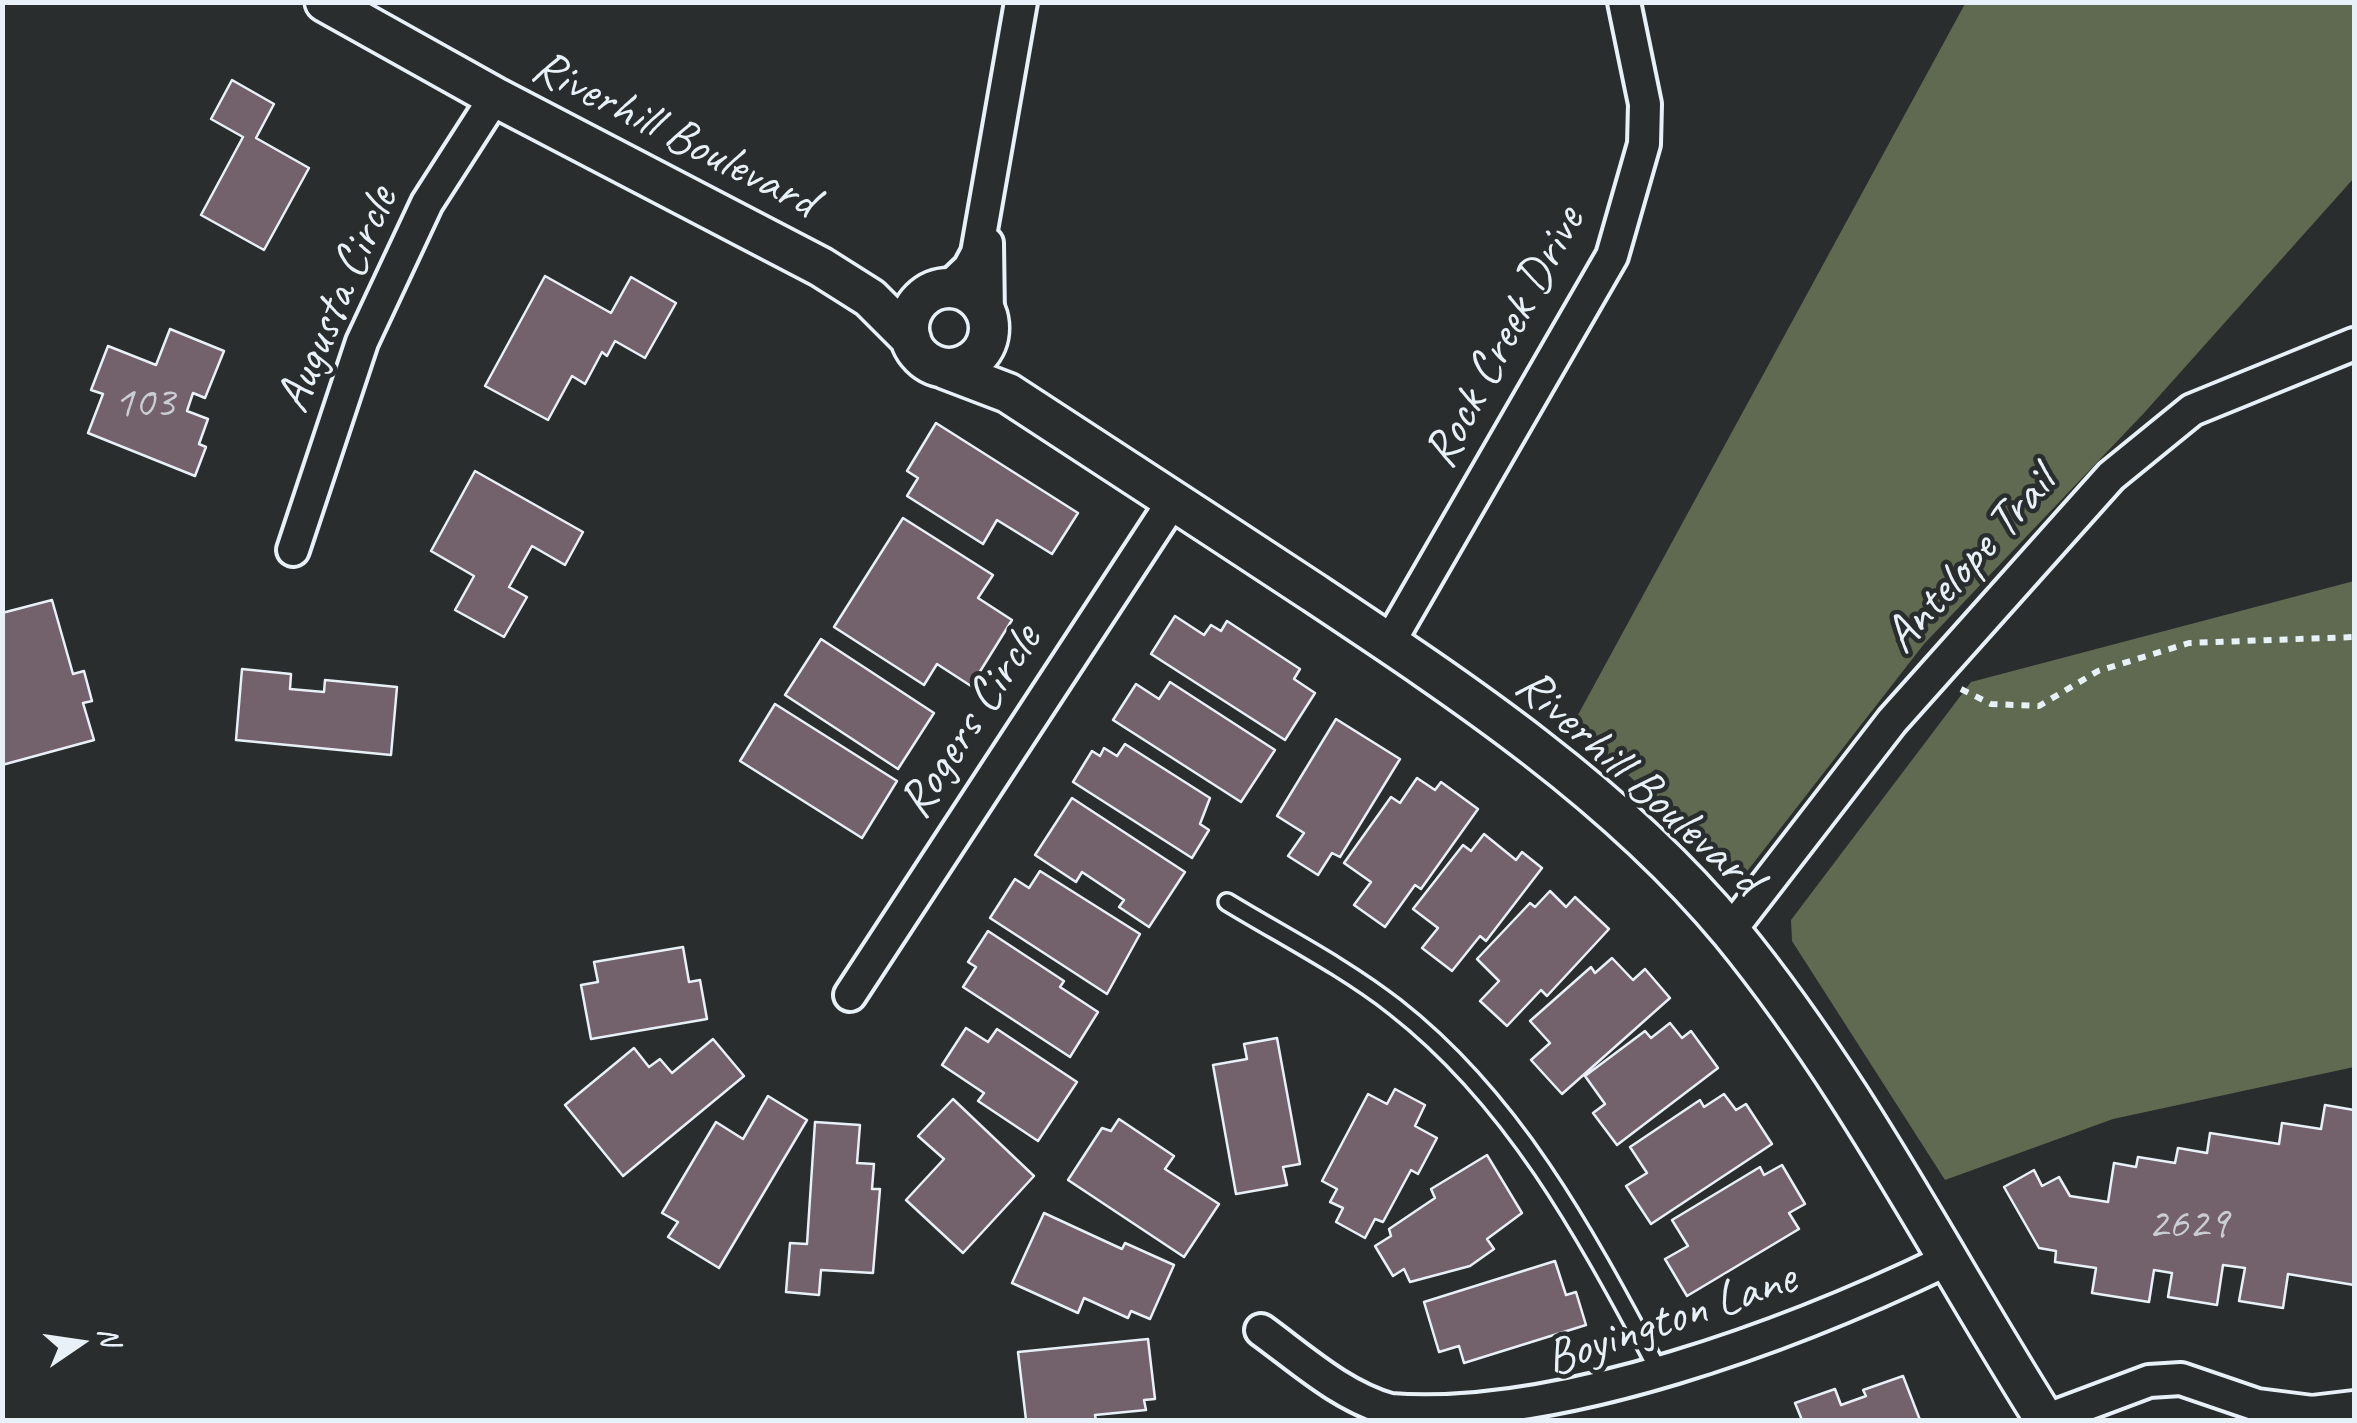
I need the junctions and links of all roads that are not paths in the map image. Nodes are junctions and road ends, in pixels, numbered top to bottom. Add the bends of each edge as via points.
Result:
1 (325, 2) edge
2 (1022, 2) edge
3 (1624, 2) edge
4 (494, 98) junction
5 (986, 205) junction
6 (821, 267) junction
7 (939, 290) junction
8 (989, 326) junction
9 (911, 338) junction
10 (2354, 344) edge
11 (945, 369) junction
12 (1047, 418) junction
13 (1172, 500) junction
14 (293, 550) dead end
15 (1389, 643) junction
16 (1228, 902) dead end
17 (1730, 931) junction
18 (850, 994) dead end
19 (1945, 1261) junction
20 (1260, 1330) dead end
21 (1665, 1383) junction
22 (2354, 1407) edge
23 (2045, 1420) edge

1 - 4 street, Riverhill Boulevard
2 - 5 street
3 - 15 street, Rock Creek Drive via 1646,104 1644,144 1612,256
4 - 6 street, Riverhill Boulevard
4 - 14 street, Augusta Circle via 428,202 362,342
5 - 7 street via 969,268
5 - 8 street
6 - 7 street, Riverhill Boulevard via 884,290
6 - 9 street, Riverhill Boulevard via 870,298
7 - 8 street, Riverhill Boulevard via 974,296
7 - 9 street via 914,307
8 - 11 street via 980,355
8 - 12 street, Riverhill Boulevard via 1021,388
9 - 11 street, Riverhill Boulevard via 921,357
10 - 17 street, Antelope Trail via 2192,410 2111,476 1892,720
11 - 12 street, Riverhill Boulevard via 978,378
12 - 13 street, Riverhill Boulevard
13 - 15 street, Riverhill Boulevard
13 - 18 street, Rogers Circle
15 - 17 street, Riverhill Boulevard via 1569,776 1665,861
16 - 21 lane via 1394,1006 1459,1064 1574,1214
17 - 19 street, Riverhill Boulevard via 1876,1139
19 - 21 street, Boyington Lane
19 - 23 street, Riverhill Boulevard
20 - 21 street, Boyington Lane via 1349,1394 1431,1418 1528,1417
22 - 23 street via 2312,1412 2257,1404 2181,1379 2149,1381

